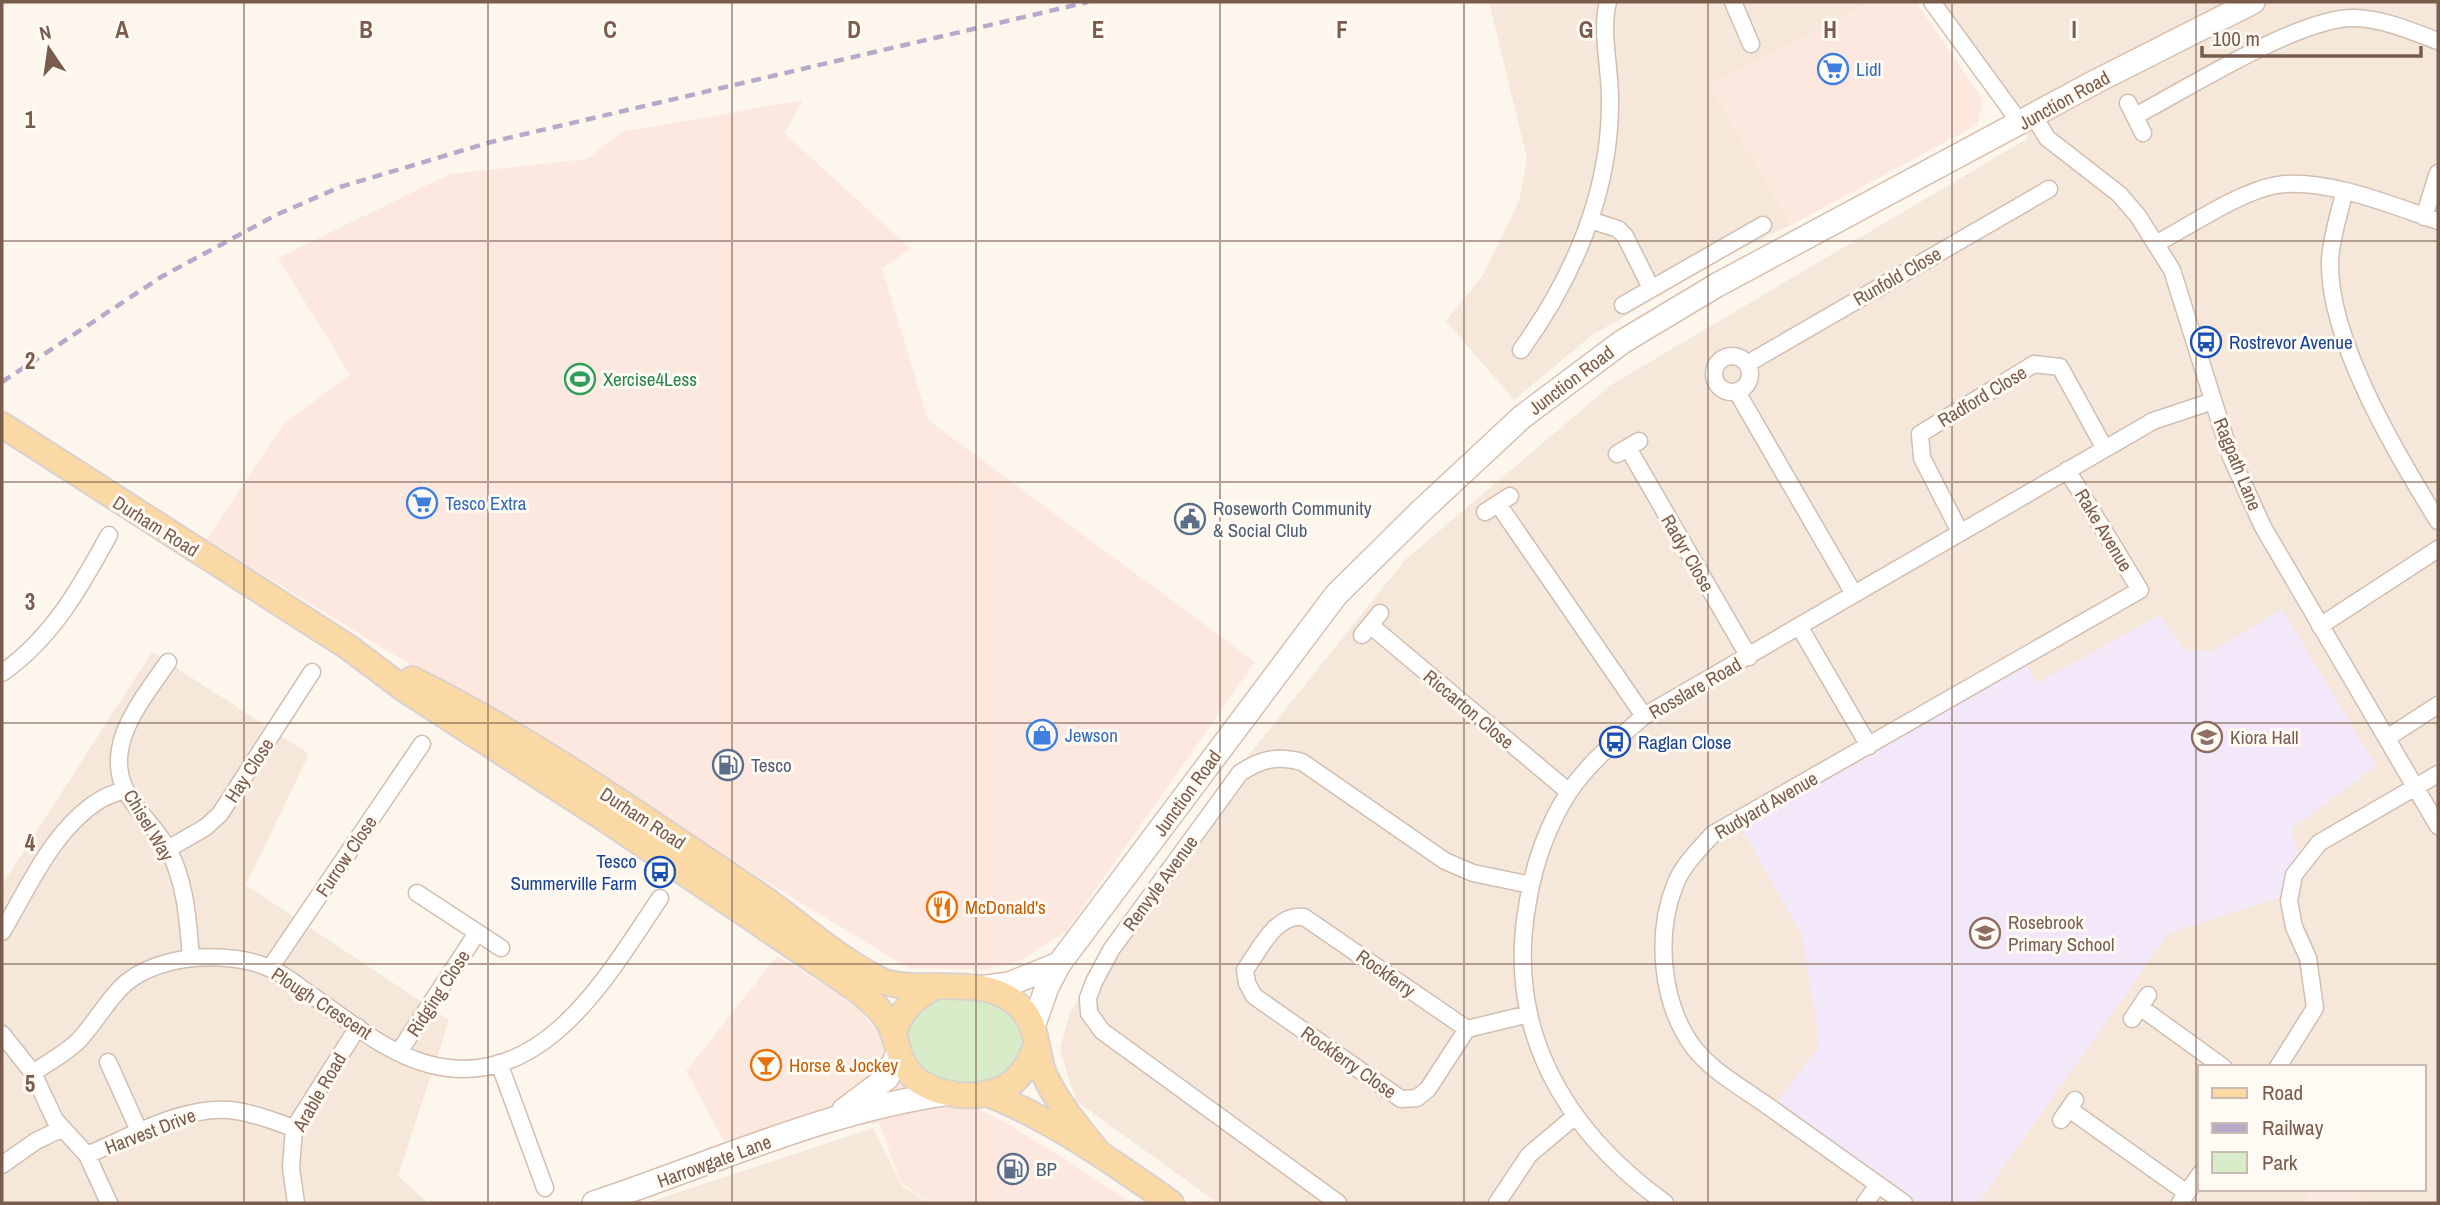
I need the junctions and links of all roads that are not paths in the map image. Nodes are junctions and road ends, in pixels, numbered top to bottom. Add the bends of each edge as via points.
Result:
1 (1608, 2) edge
2 (1733, 2) edge
3 (1933, 2) edge
4 (2253, 2) edge
5 (2438, 41) edge
6 (1751, 44) dead end
7 (2027, 120) junction
8 (2143, 133) dead end
9 (2438, 173) edge
10 (2049, 189) dead end
11 (2344, 193) junction
12 (2431, 219) edge
13 (1590, 220) junction
14 (1763, 225) dead end
15 (2157, 243) junction
16 (1651, 288) junction
17 (1623, 305) dead end
18 (1521, 350) dead end
19 (1747, 364) junction
20 (1737, 392) junction
21 (2213, 401) junction
22 (9, 430) edge
23 (1628, 448) dead end
24 (2105, 449) junction
25 (2067, 470) junction
26 (1498, 504) dead end
27 (2438, 521) edge
28 (1960, 532) junction
29 (109, 535) dead end
30 (2438, 549) edge
31 (2140, 590) joint
32 (1854, 594) junction
33 (1371, 624) dead end
34 (2320, 625) junction
35 (1799, 626) junction
36 (348, 647) junction
37 (1749, 657) junction
38 (168, 662) dead end
39 (312, 672) dead end
40 (2, 673) edge
41 (2438, 705) edge
42 (1644, 716) junction
43 (2387, 738) junction
44 (422, 744) dead end
45 (1869, 746) junction
46 (2438, 774) edge
47 (2416, 788) junction
48 (125, 789) junction
49 (1569, 792) junction
50 (2438, 826) edge
51 (168, 849) junction
52 (1531, 885) junction
53 (417, 893) dead end
54 (660, 898) dead end
55 (1304, 917) joint
56 (2, 932) edge
57 (477, 933) junction
58 (501, 948) dead end
59 (191, 958) junction
60 (1059, 964) junction
61 (270, 968) junction
62 (934, 987) junction
63 (981, 988) junction
64 (2140, 1007) dead end
65 (1529, 1014) junction
66 (358, 1027) junction
67 (1467, 1029) junction
68 (2, 1034) edge
69 (1035, 1037) junction
70 (896, 1043) junction
71 (399, 1052) junction
72 (108, 1062) dead end
73 (499, 1063) junction
74 (2220, 1065) edge
75 (2279, 1065) edge
76 (33, 1073) junction
77 (950, 1093) junction
78 (986, 1093) junction
79 (2068, 1110) dead end
80 (1574, 1116) junction
81 (833, 1117) junction
82 (294, 1128) junction
83 (61, 1129) junction
84 (140, 1133) junction
85 (1098, 1152) junction
86 (87, 1155) junction
87 (2, 1165) edge
88 (2198, 1177) edge
89 (1878, 1185) junction
90 (545, 1188) dead end
91 (1645, 1197) edge
92 (2184, 1198) edge
93 (110, 1203) edge
94 (296, 1203) edge
95 (594, 1203) edge
96 (1171, 1203) edge
97 (1338, 1203) edge
98 (1497, 1203) edge
99 (1665, 1203) edge
100 (1865, 1203) edge
101 (1904, 1203) edge

1 - 13 street via 1609,127
2 - 6 street
3 - 7 street, Ragpath Lane
4 - 7 main road, Junction Road
5 - 8 street via 2378,21 2355,18 2313,24 2132,110
7 - 15 street, Ragpath Lane via 2119,194
7 - 60 main road, Junction Road via 1717,285 1622,342 1522,417 1336,595
9 - 12 street
10 - 19 street, Runfold Close
11 - 12 street
11 - 15 street via 2320,186 2278,185
11 - 27 street via 2330,259 2340,318 2378,416
13 - 16 street via 1625,236
13 - 18 street via 1549,312
14 - 16 street
15 - 21 street, Ragpath Lane via 2185,306
16 - 17 street
19 - 20 street via 1749,380
19 - 20 street, Runfold Close via 1732,356 1717,364 1714,373 1720,388
20 - 32 street, Runfold Close
21 - 24 street, Rosslare Road via 2153,421
21 - 34 street, Ragpath Lane via 2231,457 2263,527
22 - 36 main road, Durham Road
23 - 37 street, Radyr Close
24 - 25 street, Rosslare Road
24 - 28 street, Radford Close via 2060,367 2034,364 1920,434 1922,458
25 - 28 street, Rosslare Road
25 - 31 street, Rake Avenue
26 - 42 street
28 - 32 street, Rosslare Road
29 - 40 street via 73,601 30,651
30 - 34 street
31 - 45 street, Rudyard Avenue
32 - 35 street, Rosslare Road
33 - 49 street, Riccarton Close
34 - 43 street, Ragpath Lane
35 - 37 street, Rosslare Road
35 - 45 street
36 - 62 main road, Durham Road via 448,697 617,800 859,968 885,982
36 - 70 main road, Durham Road via 404,689 859,991 883,1012
37 - 42 street, Rosslare Road
38 - 48 street, Chisel Way via 132,714 125,733 119,751
39 - 51 street, Hay Close via 220,814
41 - 43 street
42 - 49 street, Rosslare Road
43 - 47 street, Ragpath Lane
44 - 61 street, Furrow Close
45 - 89 street, Rudyard Avenue via 1713,834 1675,883 1664,919 1663,951 1671,999 1695,1050
46 - 47 street
47 - 50 street, Ragpath Lane
47 - 75 street via 2319,843 2294,875 2289,901 2308,958 2315,1008
48 - 51 street, Chisel Way
48 - 56 street via 100,800 75,820 46,857
49 - 52 street, Rosslare Road
51 - 59 street, Chisel Way via 187,906
52 - 65 street, Rosslare Road via 1522,958
52 - 97 street, Renvyle Avenue via 1473,873 1445,861 1302,762 1260,760 1240,773 1111,950 1088,998 1088,1013 1102,1031
53 - 57 street, Ridging Close
54 - 73 street, Plough Crescent via 576,1014 540,1044
55 - 67 street, Rockferry
55 - 67 street, Rockferry Close via 1292,915 1280,922 1245,970 1247,983 1254,996 1401,1099 1417,1098 1428,1089
57 - 58 street, Ridging Close
57 - 71 street, Ridging Close
59 - 61 street, Plough Crescent via 222,958
59 - 76 street, Plough Crescent via 143,973 119,988 81,1038
60 - 63 main road via 1009,984
60 - 69 main road, Junction Road via 1046,987
61 - 66 street, Plough Crescent
62 - 63 main road, Durham Road
62 - 70 main road via 913,999 899,1016
63 - 69 main road, Durham Road via 1003,994 1023,1010
64 - 74 street
65 - 67 street
65 - 80 street, Rosslare Road via 1537,1048
66 - 71 street, Plough Crescent
66 - 82 street, Arable Road
68 - 76 street
69 - 78 main road, Durham Road via 1028,1066 1008,1086
69 - 85 main road, Durham Road via 1043,1071 1061,1107
70 - 77 main road, Durham Road via 909,1072 926,1087
70 - 81 main road, Harrowgate Lane via 887,1078
71 - 73 street, Plough Crescent via 442,1067
72 - 84 street
73 - 90 street
76 - 83 street
77 - 78 main road, Durham Road
77 - 81 main road, Harrowgate Lane
78 - 85 main road, Durham Road
79 - 92 street
80 - 91 street, Rosslare Road
80 - 98 street via 1529,1155
81 - 95 main road, Harrowgate Lane
82 - 84 street, Harvest Drive via 222,1109 181,1116
82 - 94 street, Arable Road via 291,1168
83 - 86 street
83 - 87 street
84 - 86 street, Harvest Drive
85 - 96 main road, Durham Road
86 - 93 street
88 - 92 street
89 - 100 street
89 - 101 street, Rudyard Avenue
91 - 99 street, Rosslare Road

